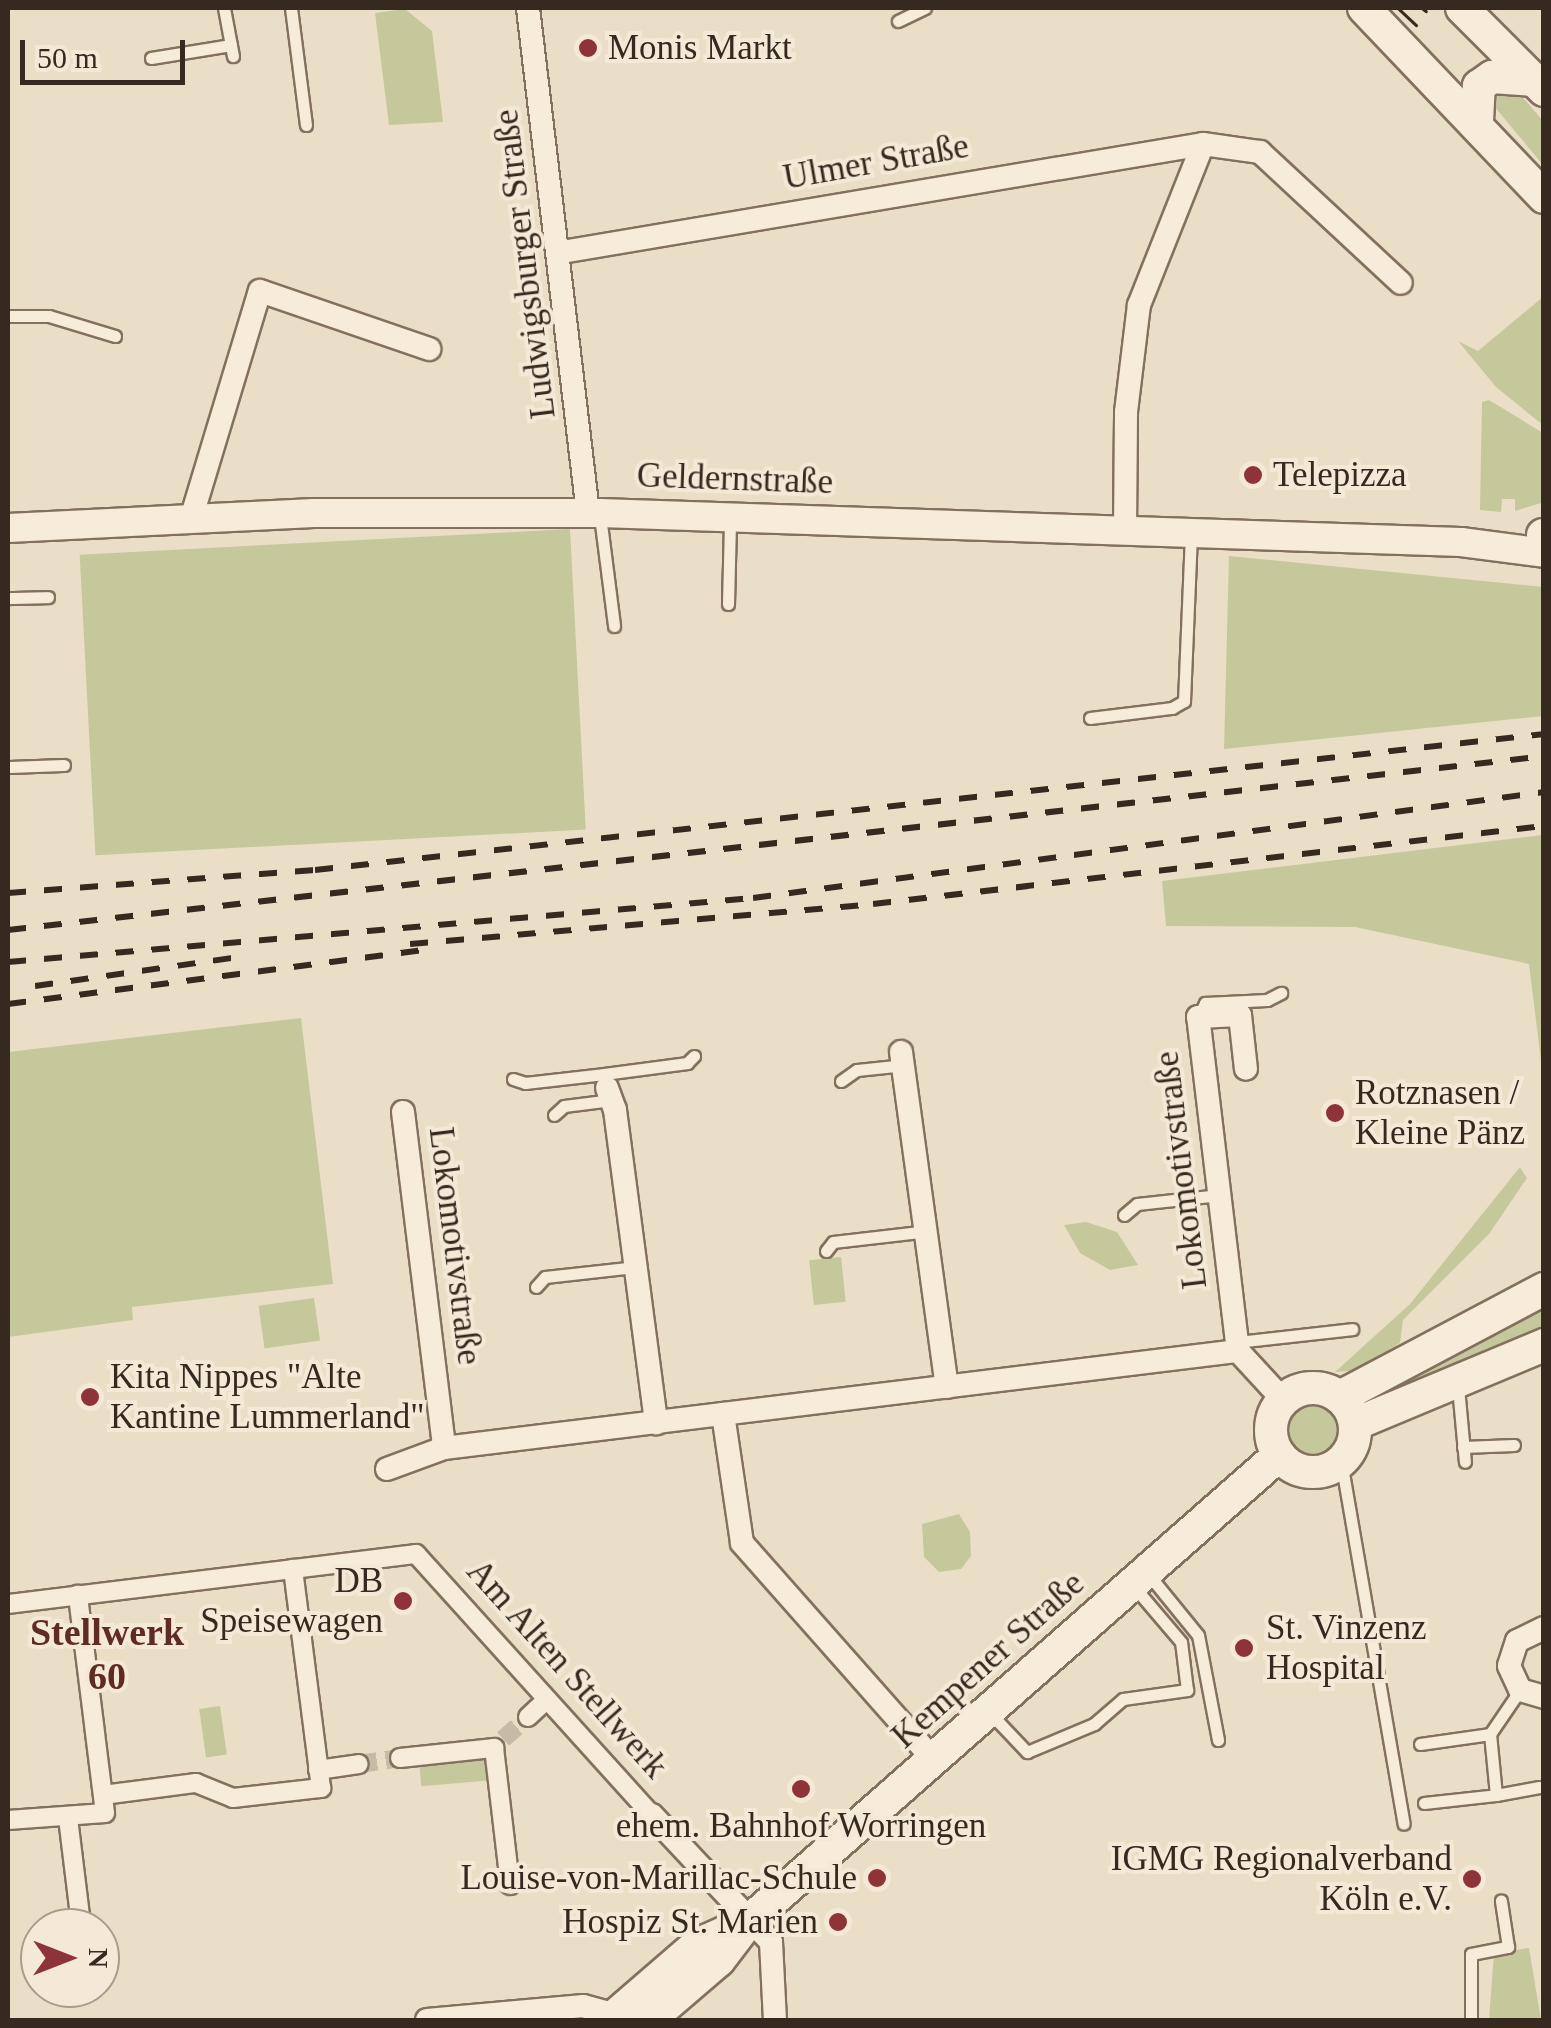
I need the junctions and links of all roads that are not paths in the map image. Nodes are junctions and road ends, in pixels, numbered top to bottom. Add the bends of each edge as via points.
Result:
1 (224, 8) edge
2 (291, 8) edge
3 (924, 8) edge
4 (1364, 8) edge
5 (1462, 8) edge
6 (536, 9) edge
7 (898, 21) dead end
8 (152, 58) dead end
9 (1539, 85) edge
10 (1477, 122) junction
11 (306, 125) dead end
12 (1202, 144) junction
13 (1544, 197) edge
14 (562, 252) junction
15 (1401, 283) dead end
16 (8, 316) edge
17 (115, 336) dead end
18 (429, 349) dead end
19 (594, 513) junction
20 (730, 516) junction
21 (191, 519) junction
22 (8, 528) edge
23 (1125, 530) junction
24 (1191, 533) junction
25 (1541, 545) edge
26 (48, 597) dead end
27 (8, 598) edge
28 (728, 604) dead end
29 (614, 626) dead end
30 (1090, 718) dead end
31 (64, 765) dead end
32 (8, 767) edge
33 (1280, 993) dead end
34 (1198, 1017) junction
35 (694, 1056) dead end
36 (903, 1059) joint
37 (1246, 1069) dead end
38 (513, 1079) dead end
39 (841, 1081) dead end
40 (607, 1082) junction
41 (403, 1112) dead end
42 (554, 1116) dead end
43 (1220, 1196) junction
44 (1124, 1215) dead end
45 (928, 1231) junction
46 (826, 1251) dead end
47 (636, 1266) junction
48 (536, 1286) dead end
49 (1544, 1289) edge
50 (1544, 1304) edge
51 (1352, 1329) dead end
52 (1457, 1336) junction
53 (1544, 1345) edge
54 (1238, 1347) junction
55 (1458, 1383) junction
56 (947, 1387) junction
57 (1284, 1400) junction
58 (1347, 1411) junction
59 (722, 1414) junction
60 (656, 1422) junction
61 (1514, 1445) dead end
62 (1464, 1447) junction
63 (444, 1448) junction
64 (1279, 1455) junction
65 (1342, 1460) junction
66 (1464, 1462) dead end
67 (386, 1469) dead end
68 (293, 1569) junction
69 (1139, 1578) junction
70 (78, 1596) junction
71 (8, 1604) edge
72 (1544, 1628) edge
73 (1520, 1690) junction
74 (1544, 1697) edge
75 (547, 1699) junction
76 (989, 1712) junction
77 (528, 1718) tunnel mouth
78 (1490, 1734) junction
79 (1218, 1740) dead end
80 (1420, 1744) dead end
81 (400, 1758) tunnel mouth
82 (936, 1762) junction
83 (359, 1764) tunnel mouth
84 (318, 1770) junction
85 (1539, 1787) dead end
86 (1496, 1794) junction
87 (103, 1795) junction
88 (1424, 1803) dead end
89 (652, 1815) joint
90 (68, 1818) junction
91 (8, 1820) edge
92 (1404, 1824) dead end
93 (510, 1885) dead end
94 (1501, 1901) dead end
95 (79, 1908) edge
96 (748, 1922) junction
97 (613, 2018) edge
98 (427, 2020) edge
99 (649, 2020) edge
100 (775, 2020) edge
101 (1471, 2020) edge

1 - 8 lane via 232,50
2 - 11 lane
3 - 7 lane
4 - 10 main road
5 - 9 main road
6 - 14 street, Ludwigsburger Straße
9 - 10 main road via 1492,78 1479,86
10 - 13 main road
12 - 14 street, Ulmer Straße
12 - 15 street, Ulmer Straße via 1260,152
12 - 23 street via 1139,304 1126,412
14 - 19 street, Ludwigsburger Straße
16 - 17 lane via 50,316
18 - 21 street via 260,291
19 - 20 street, Geldernstraße
19 - 21 street, Geldernstraße
19 - 29 lane
20 - 23 street, Geldernstraße
20 - 28 lane
21 - 22 street, Geldernstraße
23 - 24 street, Geldernstraße
24 - 25 street, Geldernstraße
24 - 30 lane via 1184,701
26 - 27 lane
31 - 32 lane
33 - 34 lane via 1267,1000 1205,1002
34 - 37 street, Lokomotivstraße via 1240,1015
34 - 43 street, Lokomotivstraße
35 - 40 lane
36 - 39 lane via 857,1070
36 - 45 street
38 - 40 lane
40 - 42 lane
40 - 47 street
41 - 63 street, Lokomotivstraße
43 - 44 lane via 1136,1204
43 - 54 street, Lokomotivstraße
45 - 46 lane via 833,1242
45 - 56 street
47 - 48 lane via 545,1277
47 - 60 street
49 - 52 main road
50 - 52 main road
51 - 54 lane
52 - 58 main road
53 - 55 main road
54 - 56 street
54 - 57 street
55 - 58 main road
55 - 62 lane
56 - 59 street
57 - 58 main road via 1307,1388
57 - 64 main road via 1272,1420
58 - 65 main road
59 - 60 street
59 - 82 street via 742,1543
60 - 63 street
61 - 62 lane
62 - 66 lane
63 - 67 street
64 - 65 main road via 1304,1472 1321,1472
64 - 69 main road, Kempener Straße
65 - 92 lane
68 - 70 street, Am Alten Stellwerk
68 - 75 street, Am Alten Stellwerk via 416,1554
68 - 84 street
69 - 76 main road, Kempener Straße
69 - 76 lane via 1181,1642 1187,1690 1124,1700 1094,1724 1026,1752
69 - 79 lane via 1198,1635
70 - 71 street, Am Alten Stellwerk
70 - 87 street
72 - 73 street via 1513,1647 1510,1676
73 - 74 street
73 - 78 lane
75 - 77 street
75 - 89 street, Am Alten Stellwerk
76 - 82 main road, Kempener Straße
78 - 80 lane
78 - 86 lane
81 - 93 street via 499,1744
82 - 96 main road, Kempener Straße
83 - 84 street
84 - 87 street via 320,1788 233,1798 196,1783
85 - 86 lane
86 - 88 lane
87 - 90 street via 105,1813
89 - 96 street, Am Alten Stellwerk
90 - 91 street
90 - 95 street
94 - 101 lane via 1508,1947 1471,1954
96 - 97 main road, Kempener Straße via 697,1945
96 - 99 main road, Kempener Straße via 718,1960
96 - 100 street, Am Alten Stellwerk via 772,1942
97 - 98 street via 583,2006

